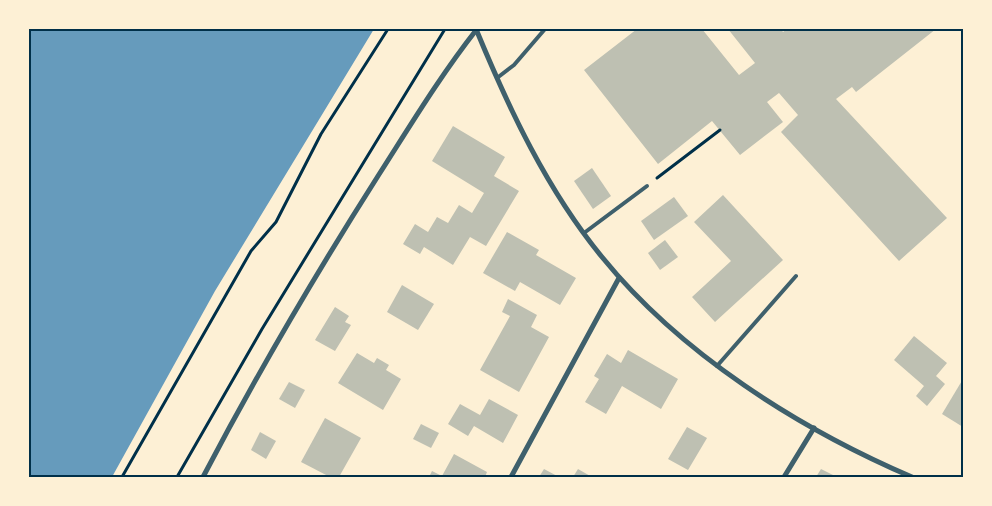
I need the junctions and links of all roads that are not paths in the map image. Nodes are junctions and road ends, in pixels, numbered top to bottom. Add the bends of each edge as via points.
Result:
1 (477, 29) edge
2 (545, 29) edge
3 (496, 78) junction
4 (647, 186) road end
5 (584, 232) junction
6 (796, 276) dead end
7 (620, 278) junction
8 (717, 366) junction
9 (814, 428) junction
10 (203, 477) edge
11 (511, 477) edge
12 (784, 477) edge
13 (912, 477) edge

1 - 3 street
1 - 10 street via 447,67 316,273 247,392
2 - 3 lane via 514,65
3 - 5 street via 552,185
4 - 5 lane
5 - 7 street
6 - 8 lane
7 - 8 street via 659,317
7 - 11 street
8 - 9 street
9 - 12 street
9 - 13 street

